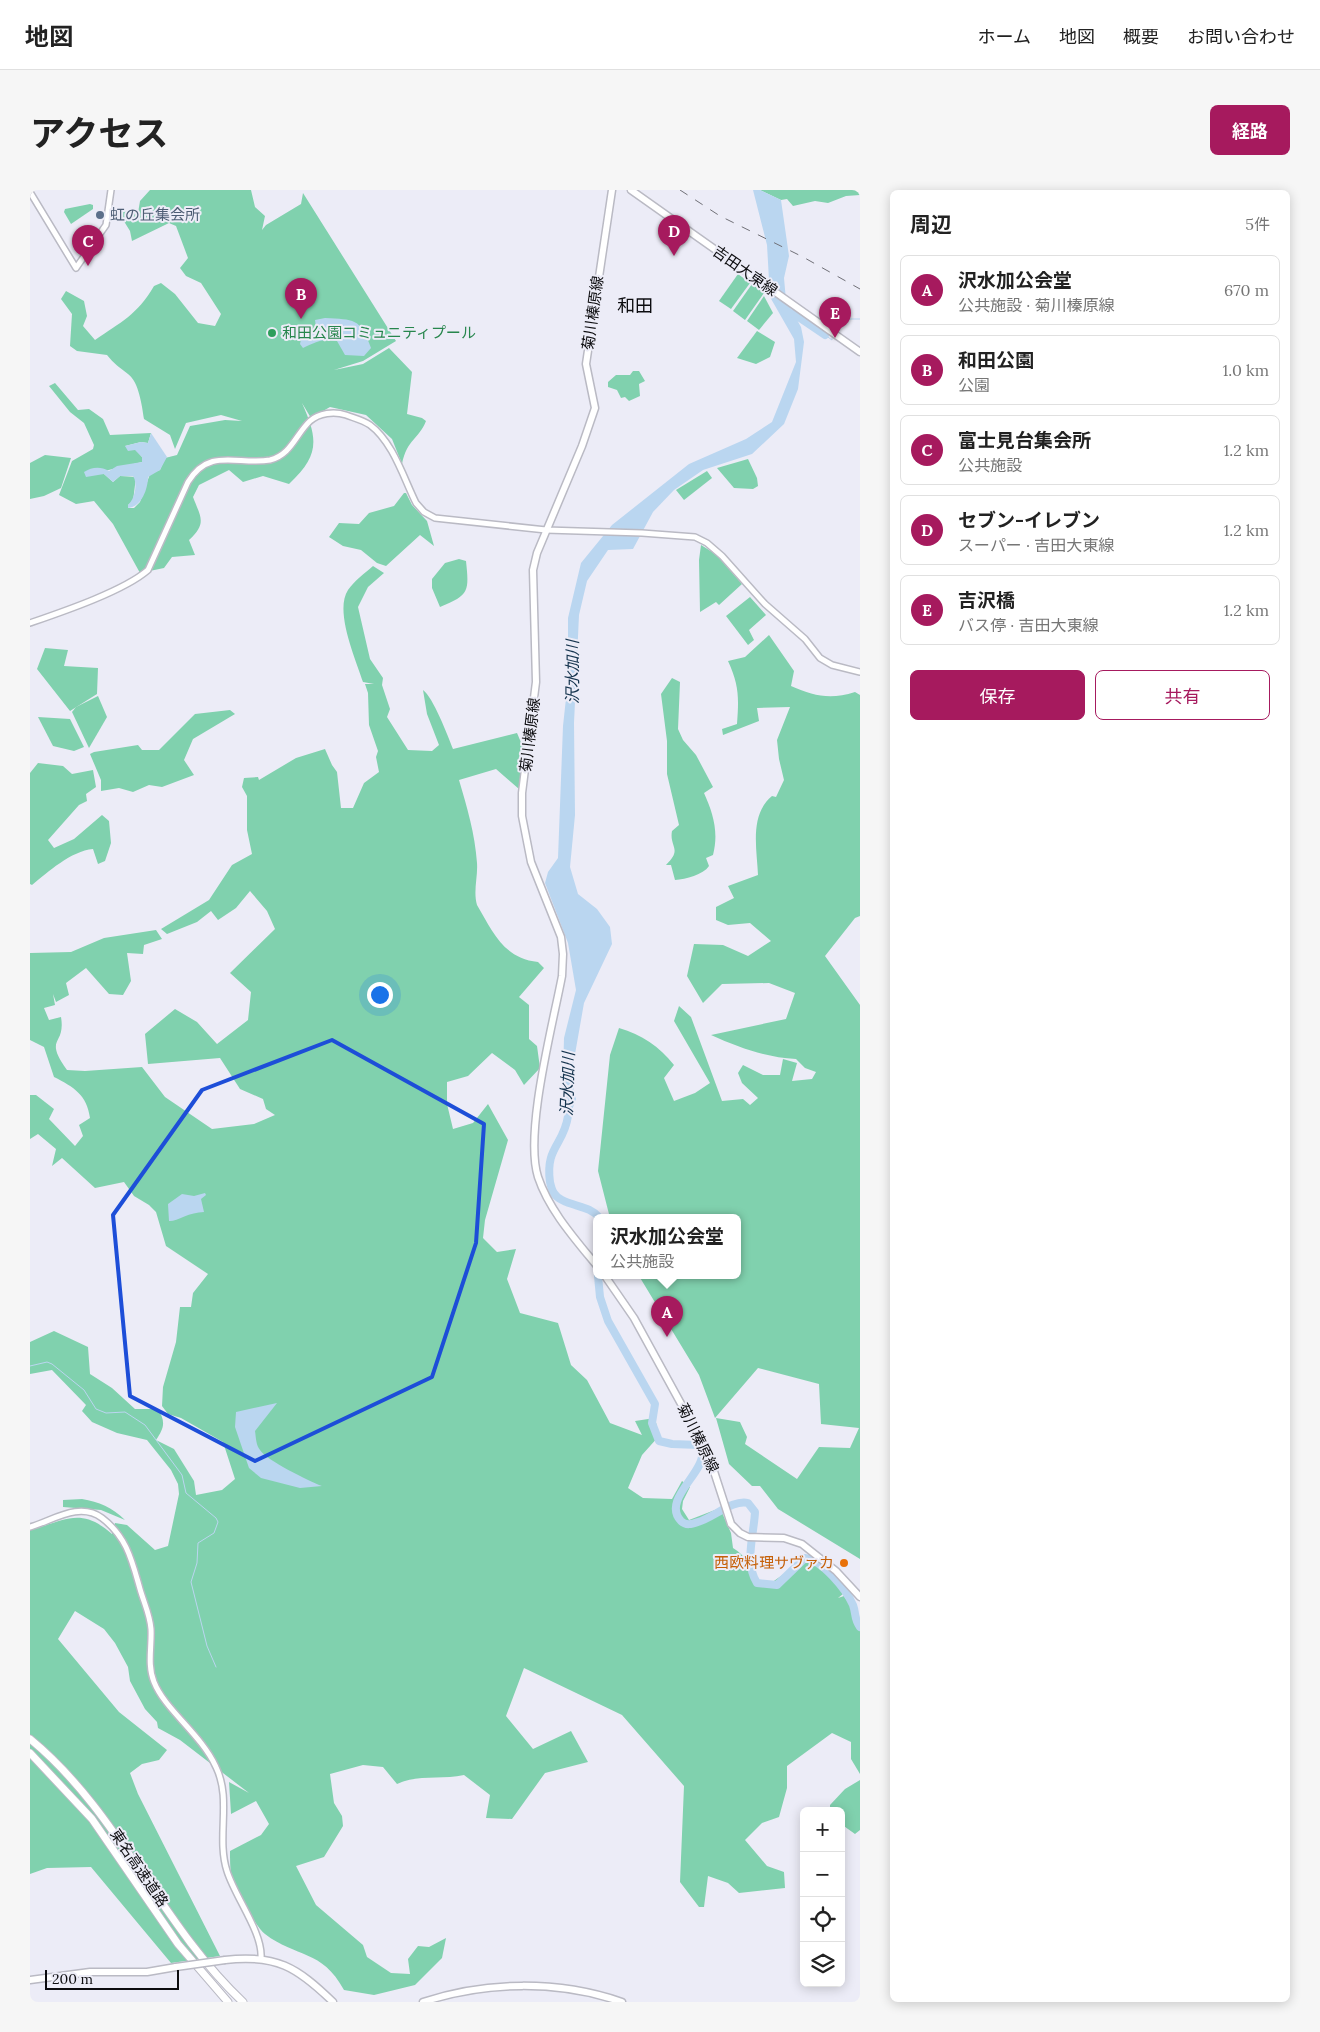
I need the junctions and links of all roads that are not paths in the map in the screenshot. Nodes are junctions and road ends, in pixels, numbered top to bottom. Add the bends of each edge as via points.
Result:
1 (111, 190) edge
2 (612, 190) edge
3 (631, 190) edge
4 (30, 192) edge
5 (860, 352) edge
6 (546, 530) junction
7 (30, 623) edge
8 (860, 672) edge
9 (593, 1260) edge
10 (607, 1279) edge
11 (30, 1527) edge
12 (860, 1596) edge
13 (30, 1739) edge
14 (30, 1753) edge
15 (261, 1958) junction
16 (30, 1980) edge
17 (228, 2002) edge
18 (243, 2002) edge
19 (333, 2002) edge
20 (423, 2002) edge
21 (622, 2002) edge

1 - 4 street via 106,225 76,268
2 - 6 main road, 菊川榛原線 via 586,364 595,408
3 - 5 main road, 吉田大東線
6 - 7 street via 435,518 424,512 376,432 361,421 332,413 312,419 293,444 274,459 222,459 199,469 188,482 148,570 136,579
6 - 8 street via 689,536 707,543 764,604 805,638 820,658 832,665
6 - 9 main road, 菊川榛原線 via 533,570 536,682 522,816 531,862 556,920 563,954 562,976 534,1132 535,1153 538,1175 548,1198
10 - 12 main road, 菊川榛原線 via 634,1318 708,1453 735,1529 748,1537 784,1538 802,1544 836,1571
11 - 15 street via 73,1512 91,1513 111,1526 129,1550 151,1622 150,1665 154,1683 206,1746 217,1768 224,1795 223,1858 259,1941
13 - 18 highway, 東名高速道路 via 98,1808 189,1942
14 - 17 highway, 東名高速道路 via 92,1819 178,1944
15 - 16 main road, bridge via 147,1972 90,1972
15 - 19 main road via 303,1975
20 - 21 main road via 456,1992 498,1986 592,1993

